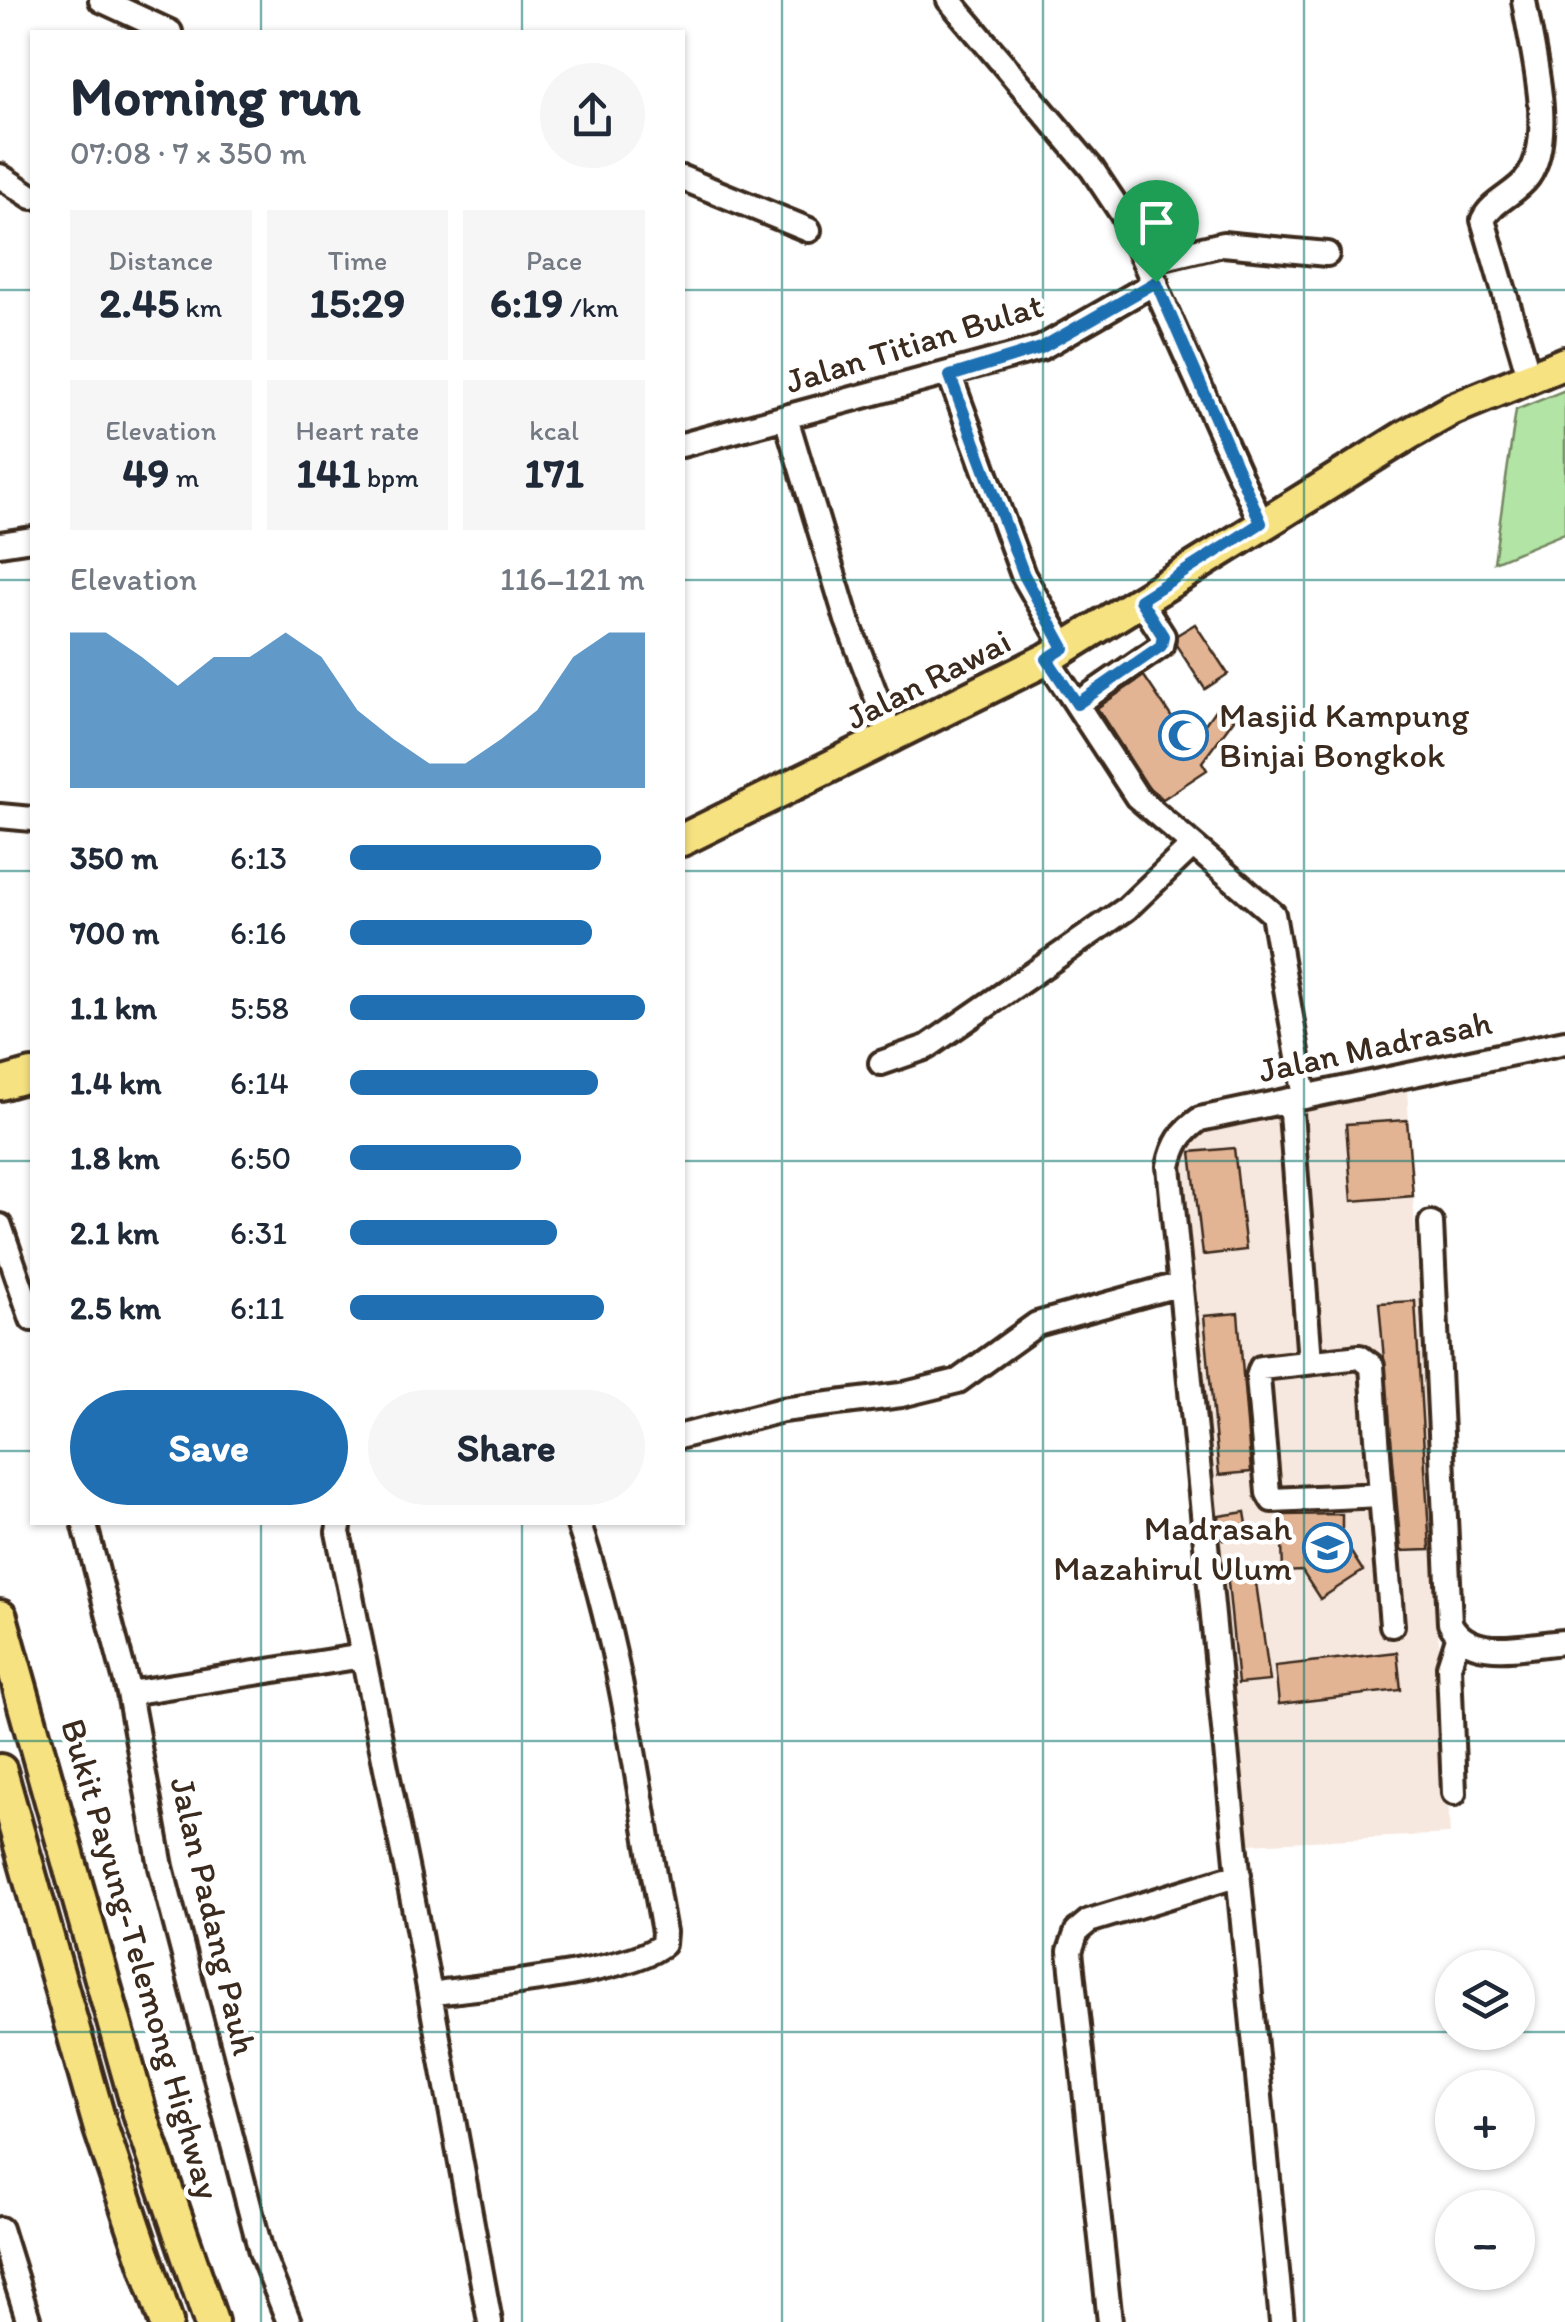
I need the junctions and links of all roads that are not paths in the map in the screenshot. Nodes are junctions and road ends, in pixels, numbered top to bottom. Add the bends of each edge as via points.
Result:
1 (100, 0) edge
2 (949, 0) edge
3 (1524, 0) edge
4 (166, 30) edge
5 (0, 176) edge
6 (685, 179) edge
7 (30, 196) edge
8 (809, 230) dead end
9 (1327, 254) dead end
10 (1152, 272) junction
11 (1565, 363) edge
12 (950, 376) junction
13 (1529, 376) junction
14 (786, 418) junction
15 (685, 444) edge
16 (1261, 523) junction
17 (30, 539) edge
18 (0, 544) edge
19 (1140, 600) junction
20 (1056, 654) junction
21 (1077, 704) junction
22 (893, 740) junction
23 (0, 816) edge
24 (30, 819) edge
25 (685, 839) edge
26 (1192, 846) junction
27 (1565, 1042) edge
28 (881, 1063) dead end
29 (30, 1076) edge
30 (0, 1084) edge
31 (1297, 1098) junction
32 (1431, 1223) dead end
33 (0, 1226) edge
34 (1181, 1284) junction
35 (30, 1312) edge
36 (1310, 1361) junction
37 (685, 1435) edge
38 (1381, 1494) junction
39 (85, 1525) edge
40 (339, 1525) edge
41 (579, 1525) edge
42 (0, 1617) edge
43 (1392, 1625) dead end
44 (1458, 1638) junction
45 (1565, 1642) edge
46 (364, 1656) junction
47 (129, 1693) junction
48 (0, 1771) edge
49 (1454, 1793) dead end
50 (1238, 1875) junction
51 (430, 1994) junction
52 (0, 2229) edge
53 (29, 2322) edge
54 (166, 2322) edge
55 (210, 2322) edge
56 (289, 2322) edge
57 (490, 2322) edge
58 (1110, 2322) edge
59 (1282, 2322) edge

1 - 4 street
2 - 10 street via 1092,169
3 - 13 street via 1541,144 1527,179 1484,220
5 - 7 street
6 - 8 street
9 - 10 street, Jalan Titian Bulat via 1224,244
10 - 12 street, Jalan Titian Bulat via 1041,348
10 - 16 street
11 - 13 main road, Jalan Rawai
12 - 14 street, Jalan Titian Bulat
12 - 20 street
13 - 16 main road, Jalan Rawai via 1453,409
14 - 15 street, Jalan Titian Bulat
14 - 22 street via 847,620
16 - 19 main road, Jalan Rawai
17 - 18 street
19 - 20 main road, Jalan Rawai
19 - 21 street via 1163,636 1161,646
20 - 21 street
20 - 22 main road, Jalan Rawai
21 - 26 street via 1138,797
22 - 25 main road, Jalan Rawai
23 - 24 street
26 - 28 street via 1110,920 927,1047
26 - 31 street via 1273,914
27 - 31 street, Jalan Madrasah
29 - 30 main road
31 - 34 street, Jalan Madrasah via 1200,1119 1183,1131 1170,1166
31 - 36 street
32 - 44 street via 1450,1623
33 - 35 street
34 - 37 street via 1038,1324 958,1381 782,1410
34 - 50 street
36 - 38 street via 1371,1362
36 - 38 street via 1269,1364 1259,1372 1269,1497 1278,1502
38 - 43 street
39 - 47 street, Jalan Padang Pauh
40 - 46 street
41 - 51 street via 612,1654 662,1944 640,1958
42 - 55 highway, Bukit Payung-Telemong Highway via 141,2117
44 - 45 street via 1476,1648
44 - 49 street via 1449,1666
46 - 47 street
46 - 51 street
47 - 56 street, Jalan Padang Pauh via 161,1866 261,2252
48 - 54 highway via 101,2129
50 - 58 street via 1089,1921 1072,1940
50 - 59 street
51 - 57 street
52 - 53 street

